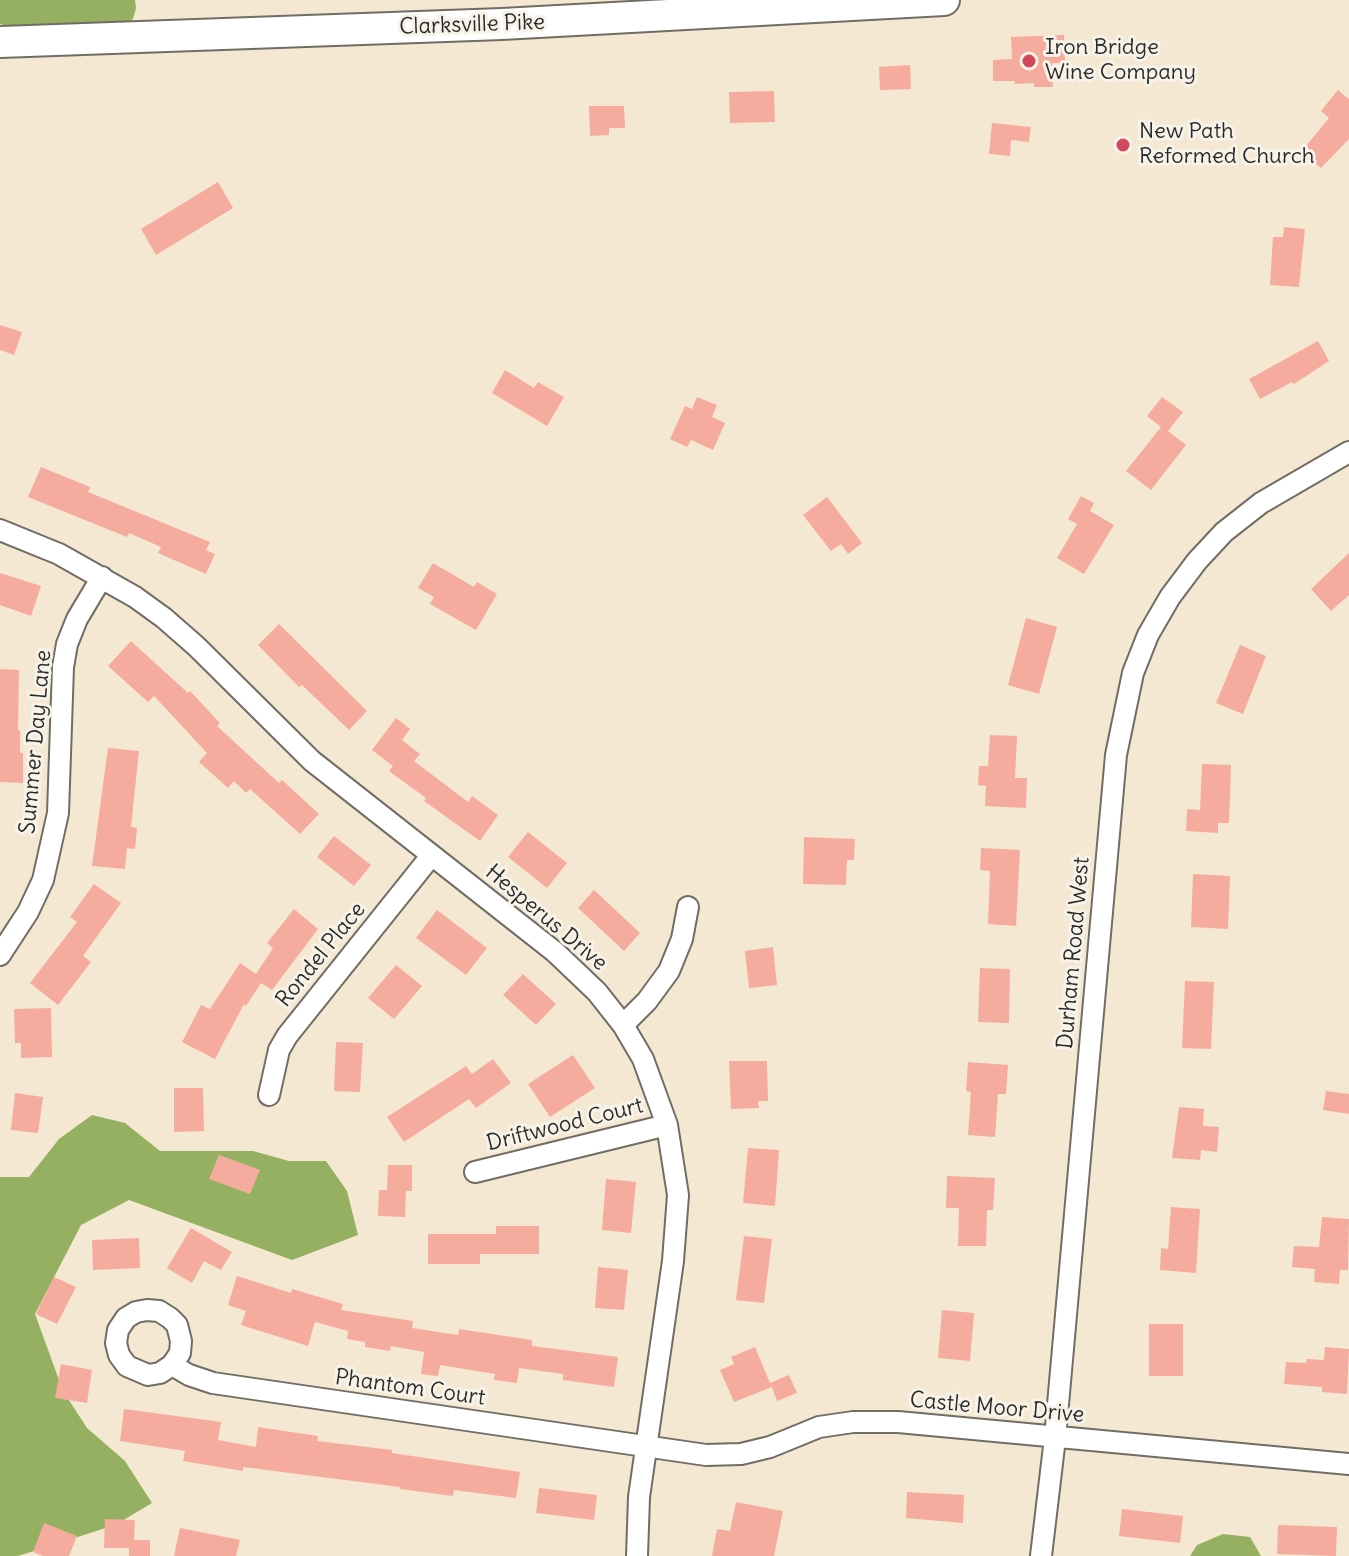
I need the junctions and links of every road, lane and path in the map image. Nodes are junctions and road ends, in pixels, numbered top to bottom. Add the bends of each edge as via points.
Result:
1 (944, 0) edge
2 (0, 42) edge
3 (1349, 452) edge
4 (0, 530) edge
5 (102, 577) junction
6 (431, 856) junction
7 (688, 907) dead end
8 (0, 955) edge
9 (623, 1025) junction
10 (269, 1095) dead end
11 (667, 1125) junction
12 (475, 1172) dead end
13 (172, 1365) dead end
14 (1055, 1438) junction
15 (645, 1447) junction
16 (1349, 1464) edge
17 (637, 1556) edge
18 (1041, 1556) edge

1 - 2 main road, Clarksville Pike via 502,24
3 - 14 street, Durham Road West via 1261,503 1224,532 1170,597 1133,673 1116,755
4 - 5 street, Hesperus Drive
5 - 6 street, Hesperus Drive via 164,618 312,761
5 - 8 street, Summer Day Lane via 77,619 65,655 58,813 43,880
6 - 9 street, Hesperus Drive via 555,952
6 - 10 street, Rondel Place via 287,1036
7 - 9 street via 669,971
9 - 11 street, Hesperus Drive via 643,1059
11 - 12 street, Driftwood Court
11 - 15 street, Hesperus Drive via 678,1195 677,1228
13 - 15 street, Phantom Court via 213,1383
14 - 15 street, Castle Moor Drive via 853,1422 819,1427 741,1454
14 - 16 street, Castle Moor Drive
14 - 18 street, Durham Road West
15 - 17 street, Hesperus Drive

